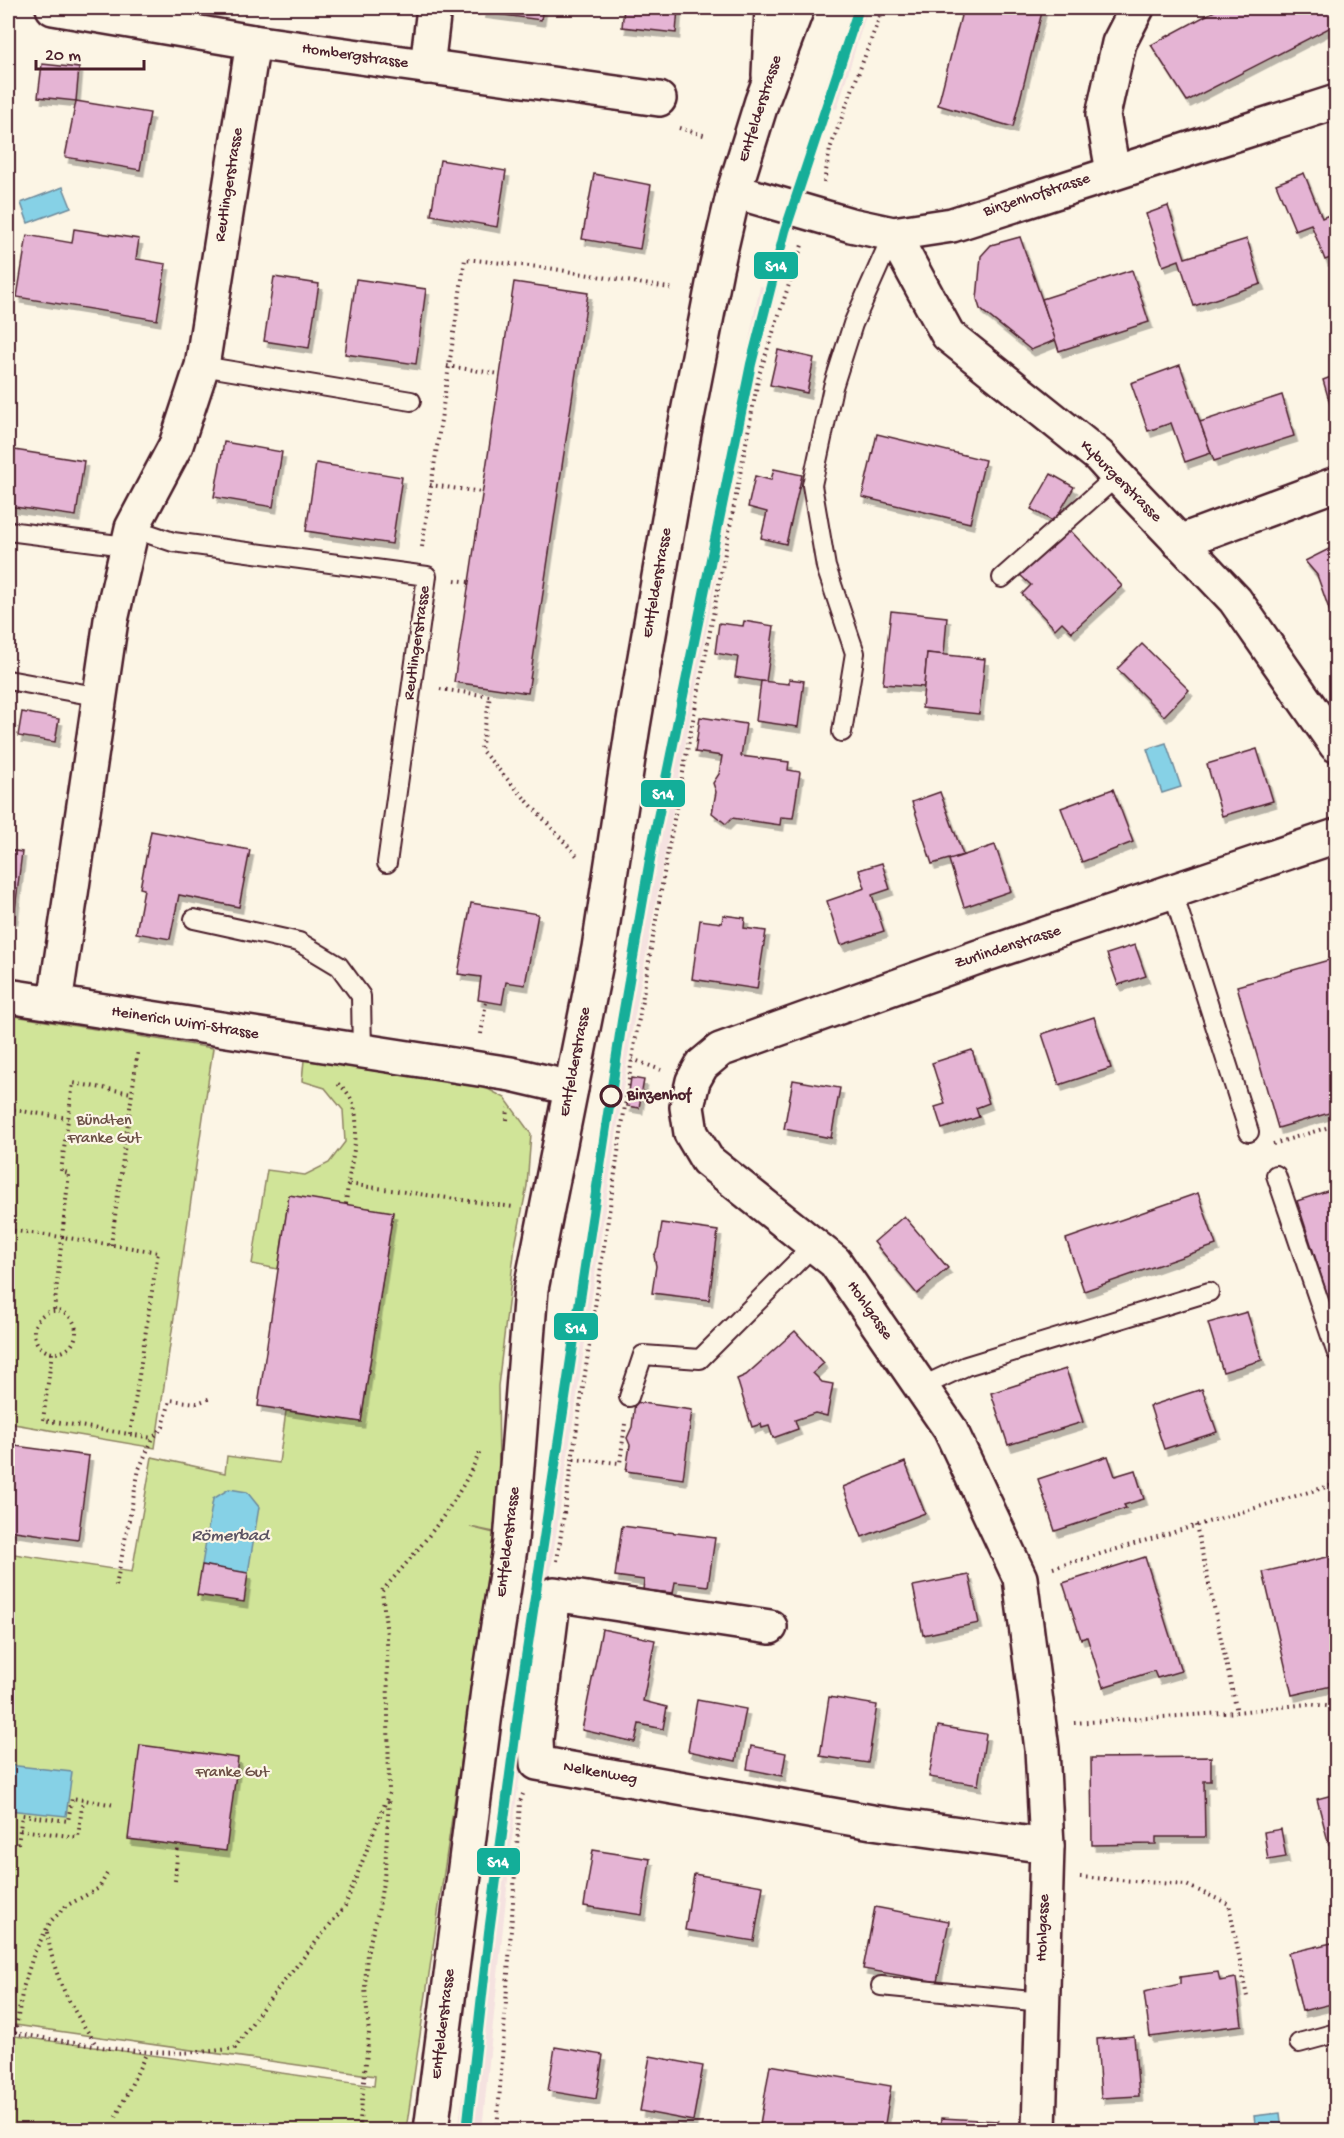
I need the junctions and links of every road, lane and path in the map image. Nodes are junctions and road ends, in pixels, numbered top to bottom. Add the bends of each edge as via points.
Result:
1 (53, 8) edge
2 (434, 8) edge
3 (772, 8) edge
4 (797, 8) edge
5 (883, 8) edge
6 (1137, 8) edge
7 (253, 42) junction
8 (427, 67) junction
9 (768, 81) junction
10 (659, 99) dead end
11 (1336, 102) edge
12 (1113, 172) junction
13 (734, 191) junction
14 (814, 215) junction
15 (893, 234) junction
16 (675, 289) dead end
17 (202, 366) junction
18 (447, 366) junction
19 (500, 374) dead end
20 (411, 401) dead end
21 (1117, 476) junction
22 (1336, 484) edge
23 (430, 485) junction
24 (482, 492) dead end
25 (8, 531) edge
26 (129, 537) junction
27 (1179, 542) junction
28 (427, 576) junction
29 (1002, 578) dead end
30 (8, 680) edge
31 (412, 685) junction
32 (101, 697) junction
33 (842, 732) dead end
34 (1336, 745) edge
35 (1336, 836) edge
36 (579, 858) dead end
37 (387, 863) dead end
38 (1173, 893) junction
39 (194, 919) dead end
40 (8, 996) edge
41 (486, 1002) dead end
42 (55, 1003) junction
43 (482, 1033) dead end
44 (139, 1045) dead end
45 (362, 1052) junction
46 (329, 1078) dead end
47 (693, 1082) joint
48 (571, 1088) junction
49 (132, 1093) junction
50 (8, 1109) edge
51 (69, 1118) junction
52 (1336, 1125) edge
53 (1249, 1132) dead end
54 (1272, 1144) dead end
55 (1276, 1175) dead end
56 (348, 1184) junction
57 (346, 1204) dead end
58 (517, 1208) dead end
59 (8, 1230) edge
60 (62, 1237) junction
61 (111, 1245) junction
62 (814, 1245) junction
63 (1209, 1292) dead end
64 (54, 1311) junction
65 (1336, 1351) edge
66 (52, 1353) junction
67 (921, 1387) junction
68 (629, 1397) joint
69 (211, 1398) dead end
70 (130, 1434) junction
71 (153, 1438) junction
72 (483, 1444) dead end
73 (574, 1459) junction
74 (1336, 1484) edge
75 (1196, 1525) junction
76 (1020, 1578) junction
77 (116, 1586) dead end
78 (554, 1594) junction
79 (770, 1627) dead end
80 (1336, 1707) edge
81 (1237, 1712) junction
82 (1039, 1725) junction
83 (537, 1763) junction
84 (389, 1792) junction
85 (83, 1800) junction
86 (115, 1804) dead end
87 (20, 1830) junction
88 (18, 1844) dead end
89 (178, 1845) dead end
90 (1046, 1860) junction
91 (108, 1872) dead end
92 (175, 1881) dead end
93 (47, 1932) junction
94 (881, 1986) dead end
95 (1247, 1997) dead end
96 (1042, 2002) junction
97 (8, 2032) edge
98 (15, 2033) junction
99 (1336, 2033) edge
100 (1299, 2043) dead end
101 (98, 2047) junction
102 (146, 2054) junction
103 (116, 2117) dead end
104 (358, 2130) edge
105 (431, 2130) edge
106 (497, 2130) edge
107 (1039, 2130) edge

1 - 7 street, Hombergstrasse
2 - 8 street
3 - 9 street
4 - 9 street, Entfelderstrasse
5 - 14 path via 830,149 828,170
6 - 12 street via 1119,43 1103,115
7 - 8 street, Hombergstrasse
7 - 17 street, Reutlingerstrasse
8 - 10 street, Hombergstrasse
9 - 13 street, Entfelderstrasse
11 - 12 street, Binzenhofstrasse
12 - 15 street, Binzenhofstrasse via 952,225
13 - 14 street, Binzenhofstrasse
13 - 48 street, Entfelderstrasse via 684,433 599,948
14 - 15 street, Binzenhofstrasse
14 - 73 path via 759,375 642,996
15 - 21 street, Kyburgerstrasse via 948,336 1099,456
15 - 33 lane via 853,324 812,485 826,567 855,653
16 - 18 path via 465,259
17 - 20 lane
17 - 26 street, Reutlingerstrasse via 176,445
18 - 19 path
18 - 23 path
21 - 27 street, Kyburgerstrasse
21 - 29 lane
22 - 27 street
23 - 24 path
23 - 28 path via 420,559
25 - 26 lane, Reutlingerstrasse
26 - 28 lane, Reutlingerstrasse
26 - 32 street, Reutlingerstrasse via 111,620
27 - 34 street, Kyburgerstrasse via 1235,600
28 - 31 lane, Reutlingerstrasse
30 - 32 lane
31 - 36 path via 490,696 481,750
31 - 37 lane, Reutlingerstrasse
32 - 42 street, Reutlingerstrasse
35 - 38 street, Zurlindenstrasse
38 - 47 street, Zurlindenstrasse via 757,1035 720,1050 702,1065
38 - 53 lane
39 - 45 lane via 299,942 339,966 361,996
40 - 42 street, Heinerich Wirri-Strasse
41 - 43 path
42 - 45 street, Heinerich Wirri-Strasse
44 - 49 path
45 - 48 street, Heinerich Wirri-Strasse via 511,1074
46 - 56 path via 347,1090 357,1110
47 - 62 street, Hohlgasse via 687,1107 691,1133 707,1160
48 - 105 street, Entfelderstrasse via 531,1289 511,1542
49 - 51 path via 73,1083
49 - 61 path
50 - 51 path
51 - 60 path via 61,1171 69,1173
52 - 54 path
55 - 65 lane
56 - 57 path
56 - 58 path
59 - 60 path
60 - 61 path
60 - 64 path
61 - 70 path via 158,1252
62 - 67 street, Hohlgasse via 835,1262
62 - 68 lane via 700,1359 643,1355
63 - 67 lane via 966,1366
64 - 66 path via 41,1316 34,1328 35,1341
64 - 66 path via 72,1320 76,1333 71,1346
66 - 70 path via 44,1420
67 - 76 street, Hohlgasse via 950,1429
68 - 73 path via 620,1463
69 - 71 path via 197,1403 170,1400 163,1426
70 - 71 path
71 - 77 path via 139,1469
72 - 84 path via 448,1512 382,1591 387,1635
73 - 78 path
74 - 75 path
75 - 76 path
75 - 81 path
76 - 82 street, Hohlgasse
78 - 79 street
78 - 83 street via 536,1739
80 - 81 path via 1308,1704
81 - 82 path
82 - 90 street, Hohlgasse
83 - 90 street, Nelkenweg via 872,1822
83 - 106 path via 520,1802
84 - 102 path via 345,1906 261,2010 235,2049
84 - 104 path via 383,1881 367,1953 364,1988 369,2033
85 - 86 path
85 - 87 path via 78,1837
85 - 87 path via 72,1798 68,1821 22,1815
87 - 88 path
89 - 92 path
90 - 95 path via 1186,1885 1229,1904
90 - 96 street, Hohlgasse
91 - 93 path via 99,1888 58,1913
93 - 98 path via 34,1953
93 - 101 path via 65,1998
94 - 96 lane
96 - 107 street, Hohlgasse
97 - 98 path
98 - 101 path
99 - 100 lane
101 - 102 path
102 - 103 path

